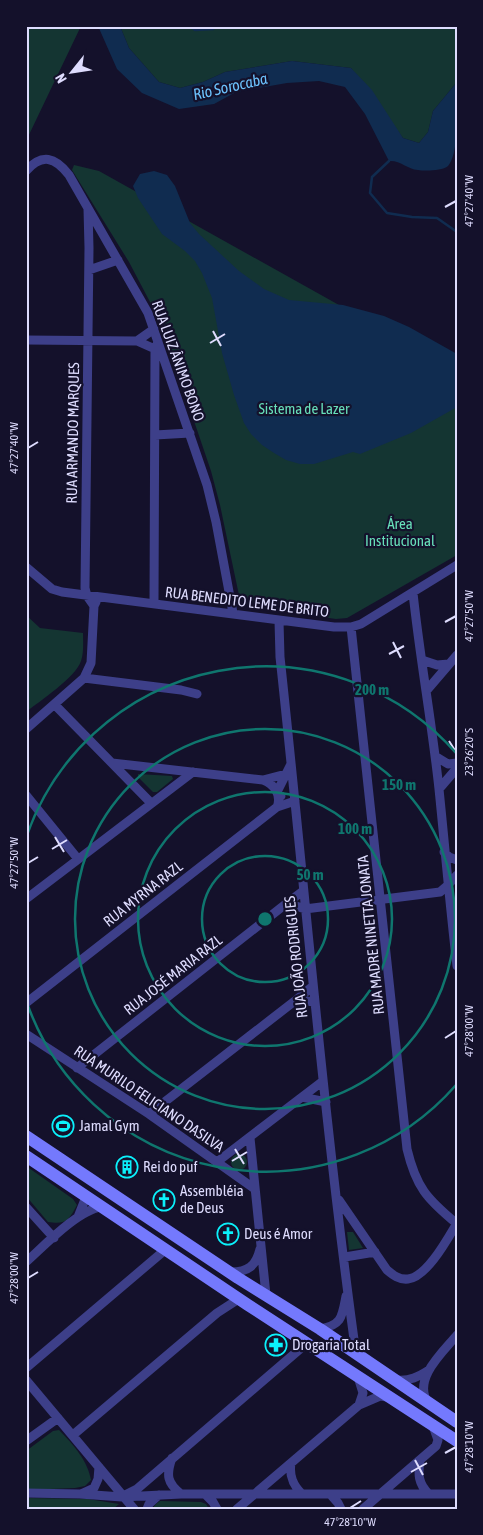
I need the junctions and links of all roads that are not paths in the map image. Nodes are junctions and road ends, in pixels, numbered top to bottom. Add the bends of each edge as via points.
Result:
1 (26, 171) edge
2 (88, 208) junction
3 (101, 230) junction
4 (89, 248) junction
5 (118, 260) junction
6 (89, 270) junction
7 (154, 329) junction
8 (26, 340) edge
9 (88, 340) junction
10 (137, 341) junction
11 (157, 345) junction
12 (168, 370) junction
13 (156, 385) junction
14 (190, 433) junction
15 (155, 435) junction
16 (457, 565) edge
17 (26, 567) edge
18 (413, 593) junction
19 (87, 596) junction
20 (97, 602) junction
21 (154, 603) junction
22 (233, 613) junction
23 (279, 621) junction
24 (351, 627) junction
25 (457, 655) edge
26 (422, 660) junction
27 (449, 664) junction
28 (84, 678) junction
29 (427, 690) junction
30 (197, 694) dead end
31 (55, 705) junction
32 (26, 729) edge
33 (435, 756) junction
34 (112, 763) junction
35 (457, 763) edge
36 (292, 764) junction
37 (132, 765) junction
38 (457, 768) edge
39 (193, 772) junction
40 (286, 774) junction
41 (125, 776) junction
42 (263, 780) junction
43 (439, 789) junction
44 (277, 792) junction
45 (26, 795) edge
46 (291, 801) junction
47 (151, 803) junction
48 (277, 807) junction
49 (294, 816) junction
50 (444, 852) junction
51 (78, 859) junction
52 (457, 860) edge
53 (457, 875) edge
54 (447, 886) junction
55 (303, 891) junction
56 (26, 899) edge
57 (381, 900) junction
58 (287, 904) junction
59 (305, 909) junction
60 (456, 949) edge
61 (457, 966) edge
62 (313, 986) junction
63 (296, 1000) junction
64 (315, 1002) junction
65 (26, 1003) edge
66 (26, 1034) edge
67 (77, 1068) junction
68 (323, 1081) junction
69 (302, 1097) junction
70 (326, 1102) junction
71 (149, 1114) junction
72 (26, 1136) edge
73 (250, 1138) junction
74 (26, 1156) edge
75 (217, 1162) junction
76 (78, 1172) junction
77 (255, 1189) junction
78 (86, 1196) junction
79 (337, 1197) junction
80 (26, 1206) edge
81 (101, 1207) junction
82 (78, 1217) junction
83 (457, 1223) edge
84 (54, 1238) junction
85 (261, 1244) junction
86 (165, 1250) junction
87 (374, 1252) junction
88 (344, 1257) junction
89 (26, 1262) edge
90 (234, 1275) junction
91 (222, 1287) junction
92 (347, 1289) junction
93 (266, 1295) junction
94 (236, 1297) junction
95 (248, 1305) junction
96 (226, 1308) junction
97 (217, 1313) junction
98 (320, 1329) junction
99 (457, 1335) edge
100 (307, 1343) junction
101 (356, 1354) junction
102 (26, 1368) edge
103 (429, 1370) junction
104 (358, 1377) junction
105 (393, 1379) junction
106 (26, 1380) edge
107 (387, 1396) junction
108 (429, 1404) junction
109 (359, 1406) junction
110 (58, 1418) junction
111 (457, 1422) edge
112 (433, 1426) junction
113 (73, 1435) junction
114 (26, 1441) edge
115 (457, 1441) edge
116 (172, 1458) junction
117 (420, 1460) junction
118 (291, 1463) junction
119 (98, 1467) junction
120 (26, 1493) edge
121 (80, 1494) junction
122 (181, 1494) junction
123 (255, 1494) junction
124 (302, 1494) junction
125 (429, 1494) junction
126 (457, 1494) edge
127 (159, 1495) junction
128 (206, 1495) junction
129 (331, 1495) junction
130 (380, 1495) junction
131 (122, 1496) junction
132 (134, 1509) edge
133 (146, 1509) edge
134 (217, 1509) edge
135 (237, 1509) edge
136 (341, 1509) edge
137 (363, 1509) edge

1 - 2 street, RUA LUIZ ÂNIMO BONO via 42,160 51,159 60,164
2 - 3 street, RUA LUIZ ÂNIMO BONO
2 - 4 street, RUA ARMANDO MARQUES
3 - 4 street via 94,235
3 - 5 street, RUA LUIZ ÂNIMO BONO
4 - 6 street, RUA ARMANDO MARQUES
5 - 6 street
5 - 7 street, RUA LUIZ ÂNIMO BONO
6 - 9 street, RUA ARMANDO MARQUES
7 - 10 street
7 - 11 street, RUA LUIZ ÂNIMO BONO
8 - 9 street
9 - 10 street
9 - 19 street, RUA ARMANDO MARQUES
10 - 11 street
11 - 12 street, RUA LUIZ ÂNIMO BONO
11 - 13 street
12 - 13 street
12 - 14 street, RUA LUIZ ÂNIMO BONO
13 - 15 street
14 - 15 street
14 - 22 street, RUA LUIZ ÂNIMO BONO via 216,522
15 - 21 street
16 - 18 street, RUA BENEDITO LEME DE BRITO
17 - 19 street, RUA BENEDITO LEME DE BRITO via 52,589
18 - 24 street, RUA BENEDITO LEME DE BRITO
18 - 26 street
19 - 20 street, RUA BENEDITO LEME DE BRITO
20 - 21 street, RUA BENEDITO LEME DE BRITO
20 - 28 street via 91,663
21 - 22 street, RUA BENEDITO LEME DE BRITO
22 - 23 street, RUA BENEDITO LEME DE BRITO
23 - 24 street, RUA BENEDITO LEME DE BRITO
23 - 36 street, RUA JOÃO RODRIGUES
24 - 57 street, RUA MADRE NINETTA JONATA
25 - 27 street
26 - 27 street via 430,664
26 - 29 street
27 - 29 street
28 - 30 street
28 - 31 street
29 - 33 street
31 - 32 street
31 - 34 street
33 - 35 street via 448,764
33 - 43 street
34 - 37 street
34 - 41 street
36 - 40 street
36 - 46 street, RUA JOÃO RODRIGUES
37 - 39 street
37 - 41 street
38 - 43 street
39 - 42 street
39 - 47 street
40 - 42 street
40 - 44 street
41 - 47 street
42 - 44 street
43 - 50 street
44 - 46 street
44 - 48 street
45 - 51 street
46 - 48 street, RUA MYRNA RAZL
46 - 49 street, RUA JOÃO RODRIGUES
47 - 51 street
48 - 49 street
48 - 65 street, RUA MYRNA RAZL
49 - 55 street, RUA JOÃO RODRIGUES
50 - 52 street
50 - 54 street
51 - 56 street
53 - 54 street
54 - 57 street via 440,892
54 - 60 street
55 - 58 street, RUA JOSÉ MARIA RAZL
55 - 59 street, RUA JOÃO RODRIGUES
57 - 59 street
57 - 83 street, RUA MADRE NINETTA JONATA via 407,1149 423,1191 431,1202
58 - 59 street
58 - 67 street, RUA JOSÉ MARIA RAZL
59 - 62 street, RUA JOÃO RODRIGUES
60 - 61 street
62 - 63 street
62 - 64 street, RUA JOÃO RODRIGUES
63 - 64 street
63 - 71 street
64 - 68 street, RUA JOÃO RODRIGUES
66 - 67 street, RUA MURILO FELICIANO DASILVA
67 - 71 street, RUA MURILO FELICIANO DASILVA
68 - 69 street
68 - 70 street, RUA JOÃO RODRIGUES
69 - 70 street
69 - 73 street
70 - 79 street, RUA JOÃO RODRIGUES
71 - 75 street, RUA MURILO FELICIANO DASILVA
72 - 76 main road
73 - 75 street
73 - 77 street
74 - 78 main road
75 - 77 street, RUA MURILO FELICIANO DASILVA
76 - 78 main road via 88,1187
76 - 90 main road
77 - 85 street
78 - 81 main road
78 - 82 street
79 - 87 street
79 - 88 street, RUA JOÃO RODRIGUES
80 - 84 street
81 - 82 street
81 - 86 main road
82 - 84 street
83 - 87 street via 429,1263 410,1279 394,1276
84 - 89 street
85 - 90 street via 256,1261
85 - 93 street
86 - 91 main road
86 - 102 street
87 - 88 street
88 - 92 street, RUA JOÃO RODRIGUES
90 - 93 main road
90 - 94 main road
91 - 94 main road
91 - 97 street via 224,1301
92 - 98 street, RUA JOÃO RODRIGUES via 338,1323
92 - 101 street, RUA JOÃO RODRIGUES
93 - 98 main road
94 - 95 main road
94 - 96 street
95 - 96 street
95 - 100 main road
96 - 97 street
97 - 113 street
98 - 101 main road
99 - 103 street
100 - 104 main road
100 - 105 main road via 316,1338 324,1340 376,1374
100 - 116 street
101 - 105 main road
103 - 105 street via 407,1381
103 - 108 street via 423,1388
104 - 107 main road
104 - 109 street via 363,1393
105 - 108 main road
106 - 110 street
107 - 109 street
107 - 112 main road
108 - 111 main road
109 - 118 street
110 - 113 street
110 - 114 street
112 - 115 main road
112 - 117 street via 438,1443
113 - 119 street
116 - 122 street via 169,1478 171,1485
116 - 131 street via 137,1488
117 - 125 street via 419,1480
117 - 130 street
118 - 123 street
118 - 124 street via 290,1476
119 - 121 street via 94,1488
119 - 131 street
120 - 121 street
121 - 131 street
122 - 127 street
122 - 128 street
123 - 124 street
123 - 128 street
123 - 135 street
124 - 129 street
125 - 126 street
125 - 130 street
127 - 131 street
127 - 133 street
128 - 134 street
129 - 130 street
129 - 136 street
130 - 137 street
131 - 132 street

